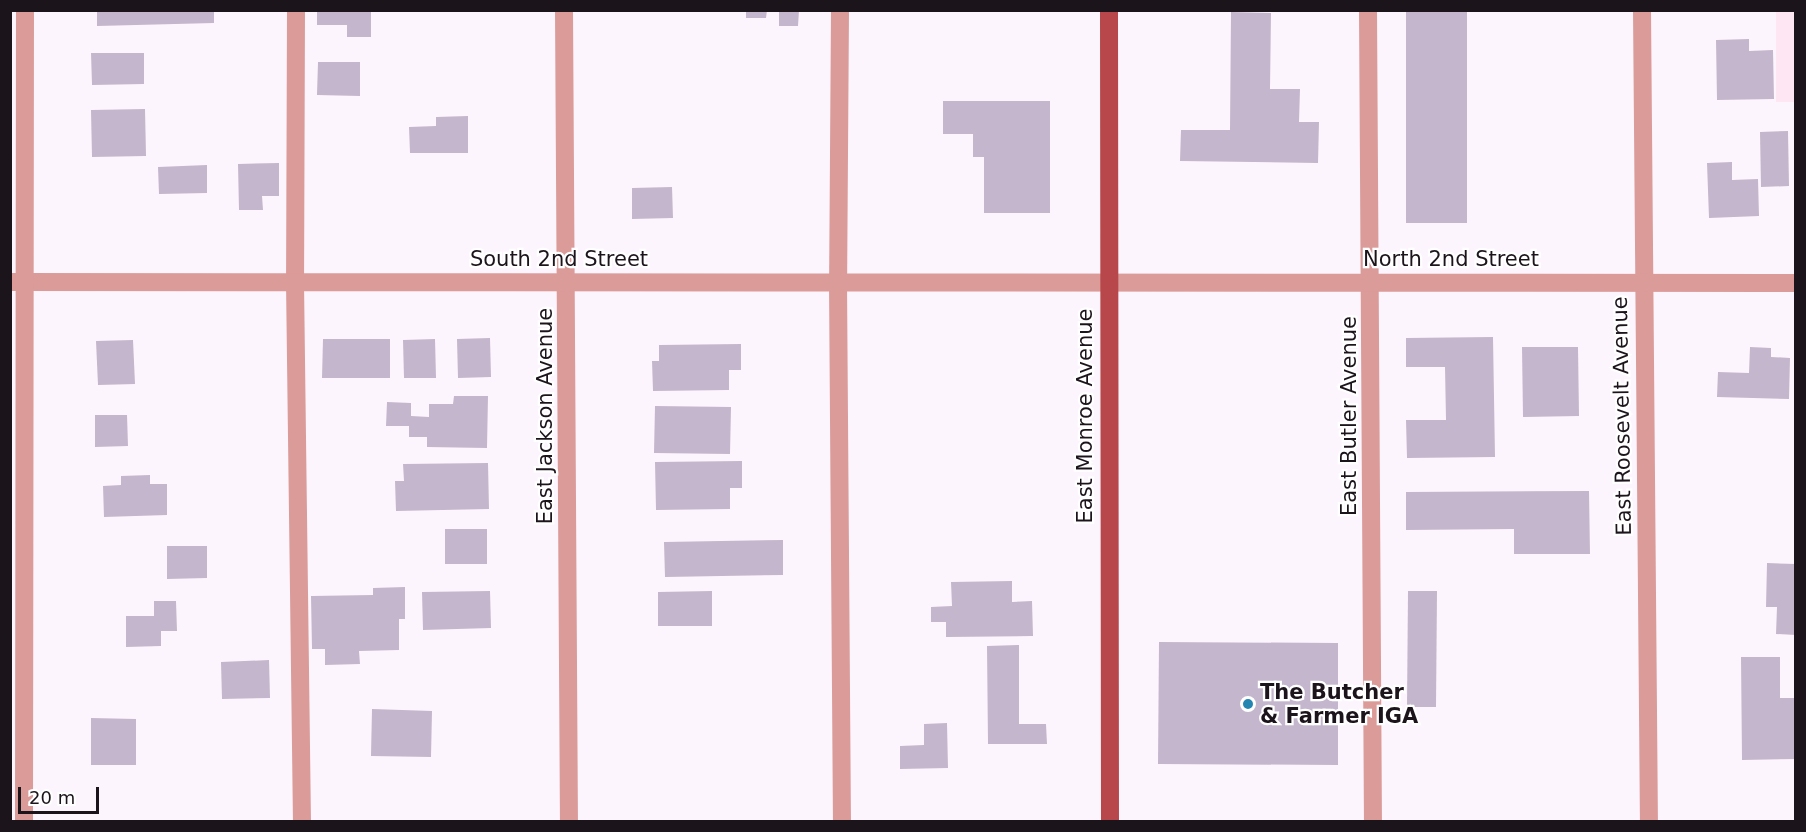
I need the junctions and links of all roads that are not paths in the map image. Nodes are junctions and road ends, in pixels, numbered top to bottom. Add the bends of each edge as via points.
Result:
1 (25, 10) edge
2 (296, 10) edge
3 (564, 10) edge
4 (840, 10) edge
5 (1108, 10) edge
6 (1368, 10) edge
7 (1642, 10) edge
8 (1107, 280) junction
9 (18, 282) edge
10 (295, 282) junction
11 (567, 282) junction
12 (838, 282) junction
13 (1371, 282) junction
14 (1643, 282) junction
15 (1796, 283) edge
16 (24, 822) edge
17 (302, 822) edge
18 (569, 822) edge
19 (842, 822) edge
20 (1110, 822) edge
21 (1373, 822) edge
22 (1649, 822) edge

1 - 9 street
2 - 10 street
3 - 11 street, East Jackson Avenue
4 - 12 street
5 - 8 main road, East Monroe Avenue
6 - 13 street, East Butler Avenue
7 - 14 street, East Roosevelt Avenue
8 - 12 street, South 2nd Street
8 - 13 street, North 2nd Street
8 - 20 main road, East Monroe Avenue
9 - 10 street, South 2nd Street
9 - 16 street
10 - 11 street, South 2nd Street
10 - 17 street
11 - 12 street, South 2nd Street
11 - 18 street, East Jackson Avenue
12 - 19 street
13 - 14 street, North 2nd Street
13 - 21 street, East Butler Avenue
14 - 15 street, North 2nd Street
14 - 22 street, East Roosevelt Avenue

